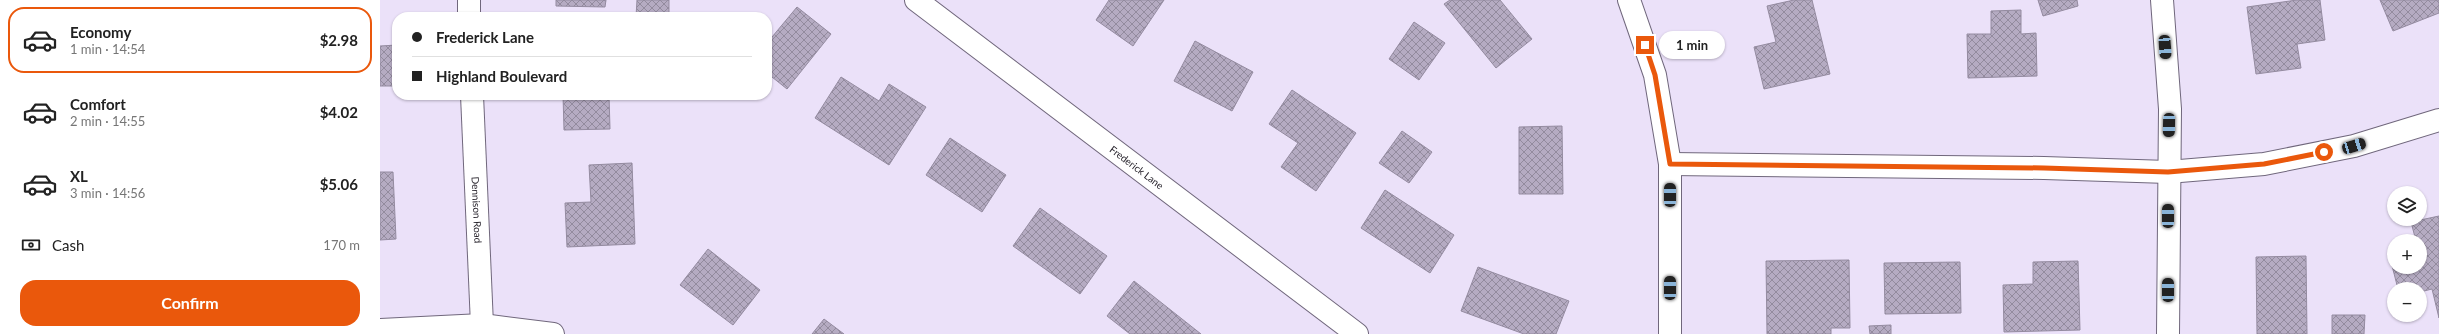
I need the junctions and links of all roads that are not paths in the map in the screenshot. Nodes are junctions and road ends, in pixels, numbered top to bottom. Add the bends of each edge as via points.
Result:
1 (469, 0) edge
2 (916, 0) edge
3 (1629, 0) edge
4 (2162, 0) edge
5 (469, 12) edge
6 (472, 100) edge
7 (2439, 120) edge
8 (1670, 164) junction
9 (2168, 172) junction
10 (482, 325) junction
11 (380, 330) edge
12 (553, 334) edge
13 (1357, 334) edge
14 (1670, 334) edge
15 (2168, 334) edge

1 - 5 street
2 - 13 street, Frederick Lane
3 - 8 street via 1655,75
4 - 9 street via 2170,109
6 - 10 street, Dennison Road
7 - 9 street via 2354,146 2264,164
8 - 9 street via 2044,168
8 - 14 street
9 - 15 street
10 - 11 street
10 - 12 street

